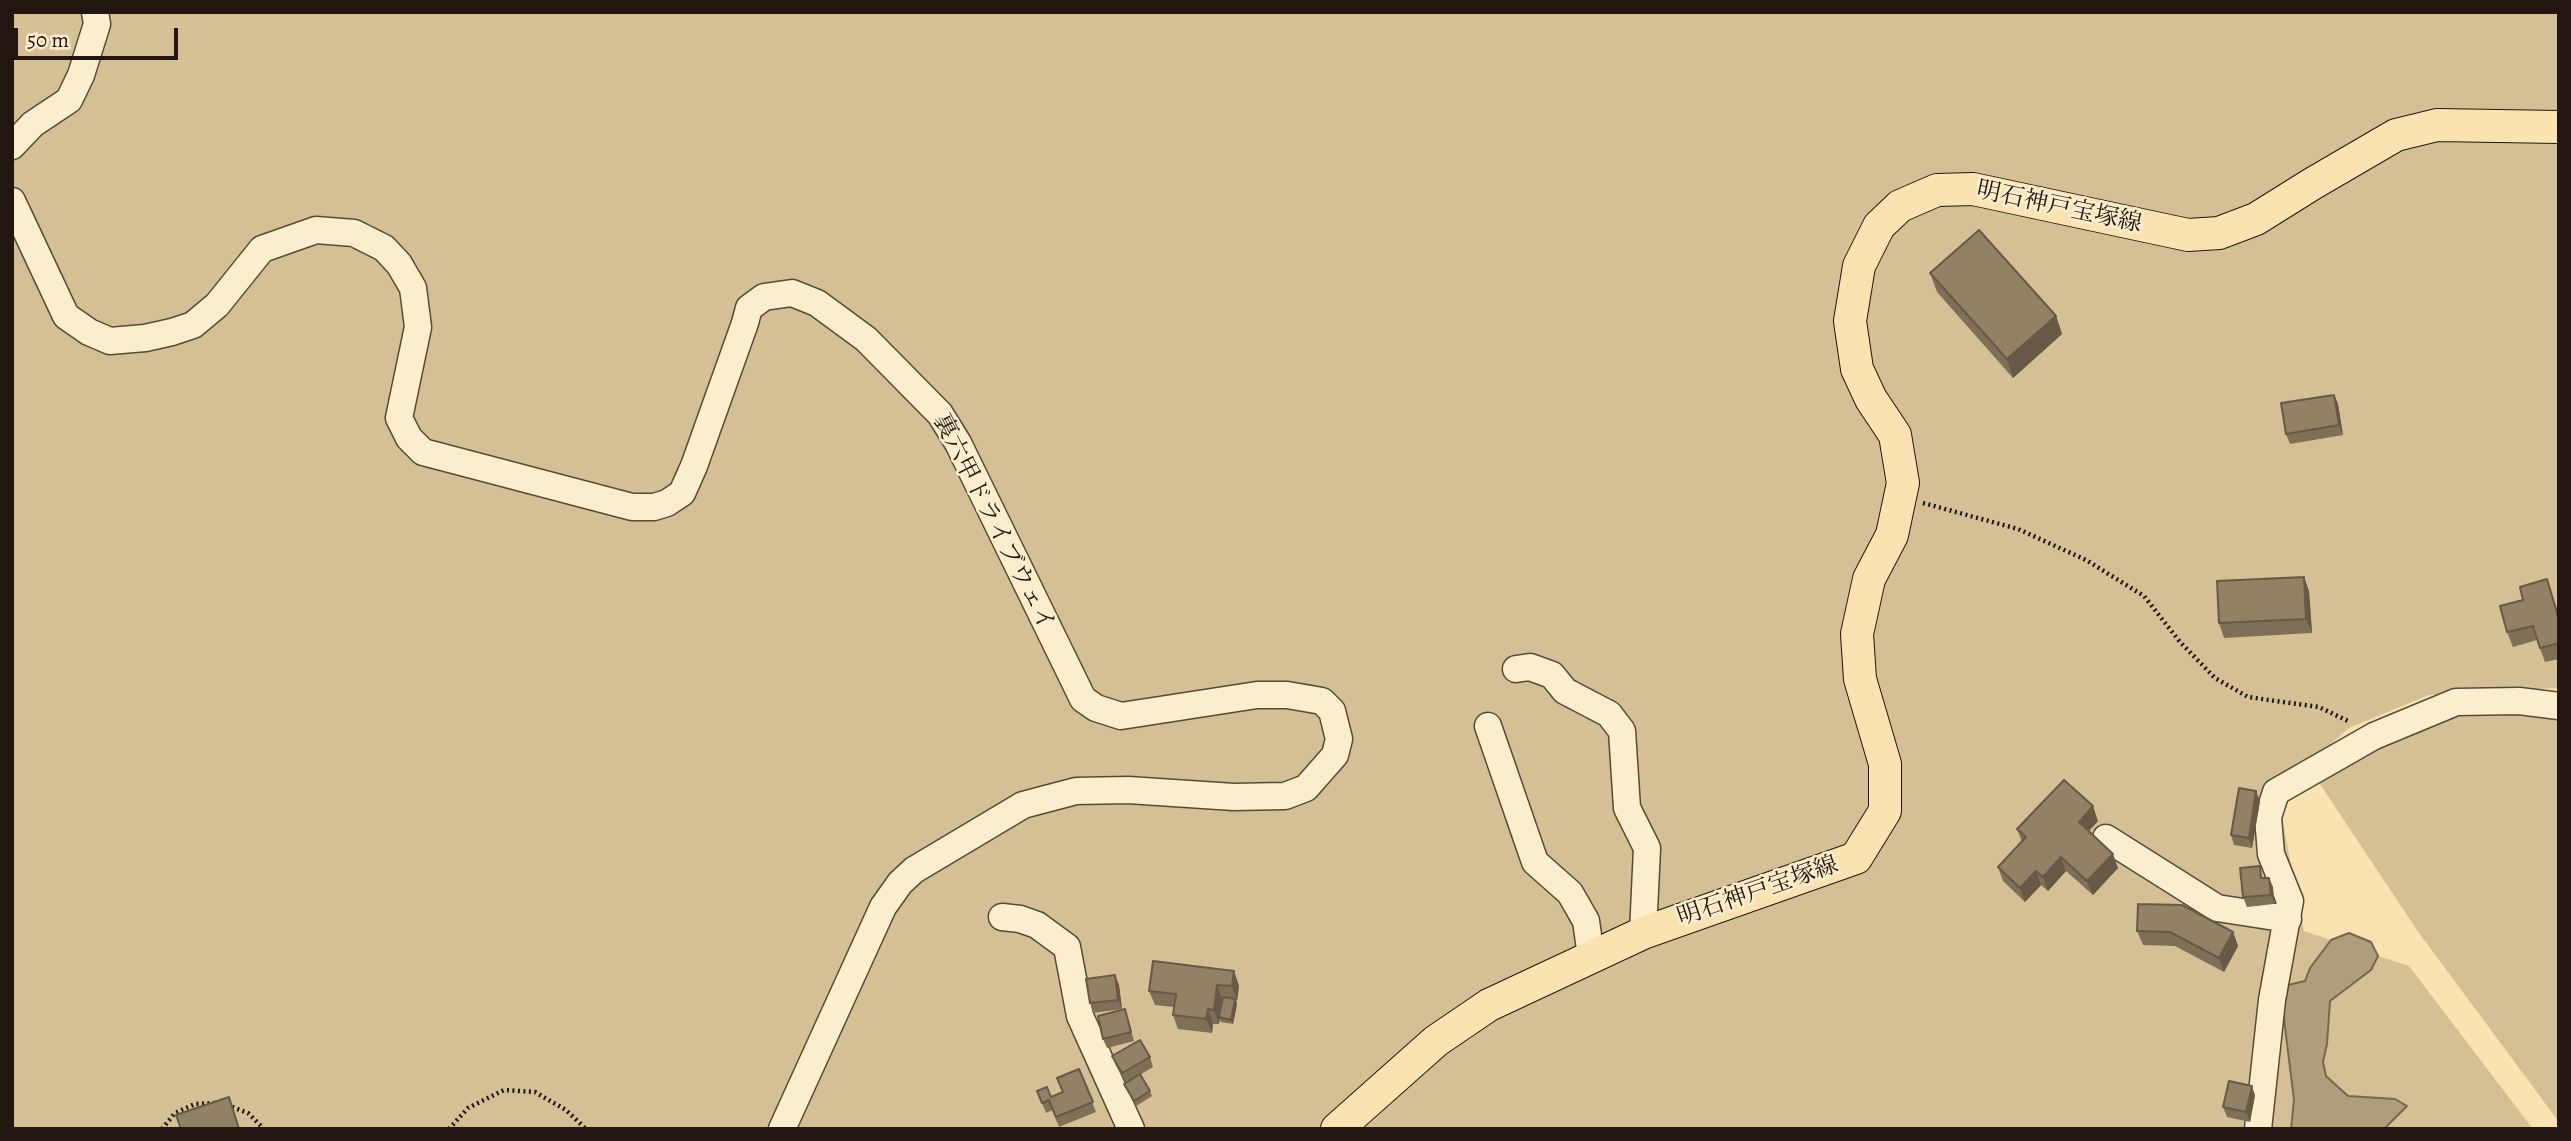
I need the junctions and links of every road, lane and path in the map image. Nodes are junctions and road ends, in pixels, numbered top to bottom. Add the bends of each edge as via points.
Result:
1 (95, 12) edge
2 (2559, 127) edge
3 (12, 146) edge
4 (12, 201) edge
5 (1903, 483) junction
6 (1516, 669) dead end
7 (2559, 706) edge
8 (1489, 726) dead end
9 (2374, 736) junction
10 (2106, 838) dead end
11 (1002, 917) dead end
12 (2288, 919) junction
13 (1643, 933) junction
14 (1591, 956) junction
15 (162, 1129) edge
16 (264, 1129) edge
17 (449, 1129) edge
18 (586, 1129) edge
19 (782, 1129) edge
20 (1130, 1129) edge
21 (1337, 1129) edge
22 (2258, 1129) edge

1 - 3 street via 97,24 69,100 33,124
2 - 5 main road, 明石神戸宝塚線 via 2437,125 2396,135 2256,219 2218,233 2188,235 1973,189 1937,190 1900,206 1880,226 1859,266 1850,321 1857,369 1895,435
4 - 19 street, 裏六甲ドライブウェイ via 66,316 110,341 145,338 193,325 217,305 262,249 316,230 354,233 384,248 413,288 418,327 400,418 409,438 423,452 632,507 654,507 682,493 748,308 764,297 792,293 817,303 866,339 940,414 1083,699 1121,716 1257,695 1322,701 1332,711 1339,739 1335,755 1306,788 1285,796 1076,791 1023,805 914,870 883,907
5 - 9 path via 1916,501 2018,529 2085,560 2144,596 2215,678 2248,697 2319,707
5 - 13 main road, 明石神戸宝塚線 via 1892,535 1868,579 1857,634 1860,679 1885,764 1885,811 1856,858
6 - 13 street via 1530,667 1552,675 1564,691 1609,714 1622,731 1627,808 1647,848
7 - 9 street via 2456,702
8 - 14 street via 1535,862 1570,893 1586,921
9 - 12 street via 2276,792 2268,817 2271,854 2290,901
10 - 12 street via 2217,908
11 - 20 street via 1037,925 1067,947 1080,1016
12 - 22 street via 2272,1000
13 - 14 main road, 明石神戸宝塚線
14 - 21 main road, 明石神戸宝塚線 via 1479,1012 1436,1041
15 - 16 path via 175,1113 195,1104 213,1103 248,1113
17 - 18 path via 468,1108 504,1090 535,1092 566,1110

